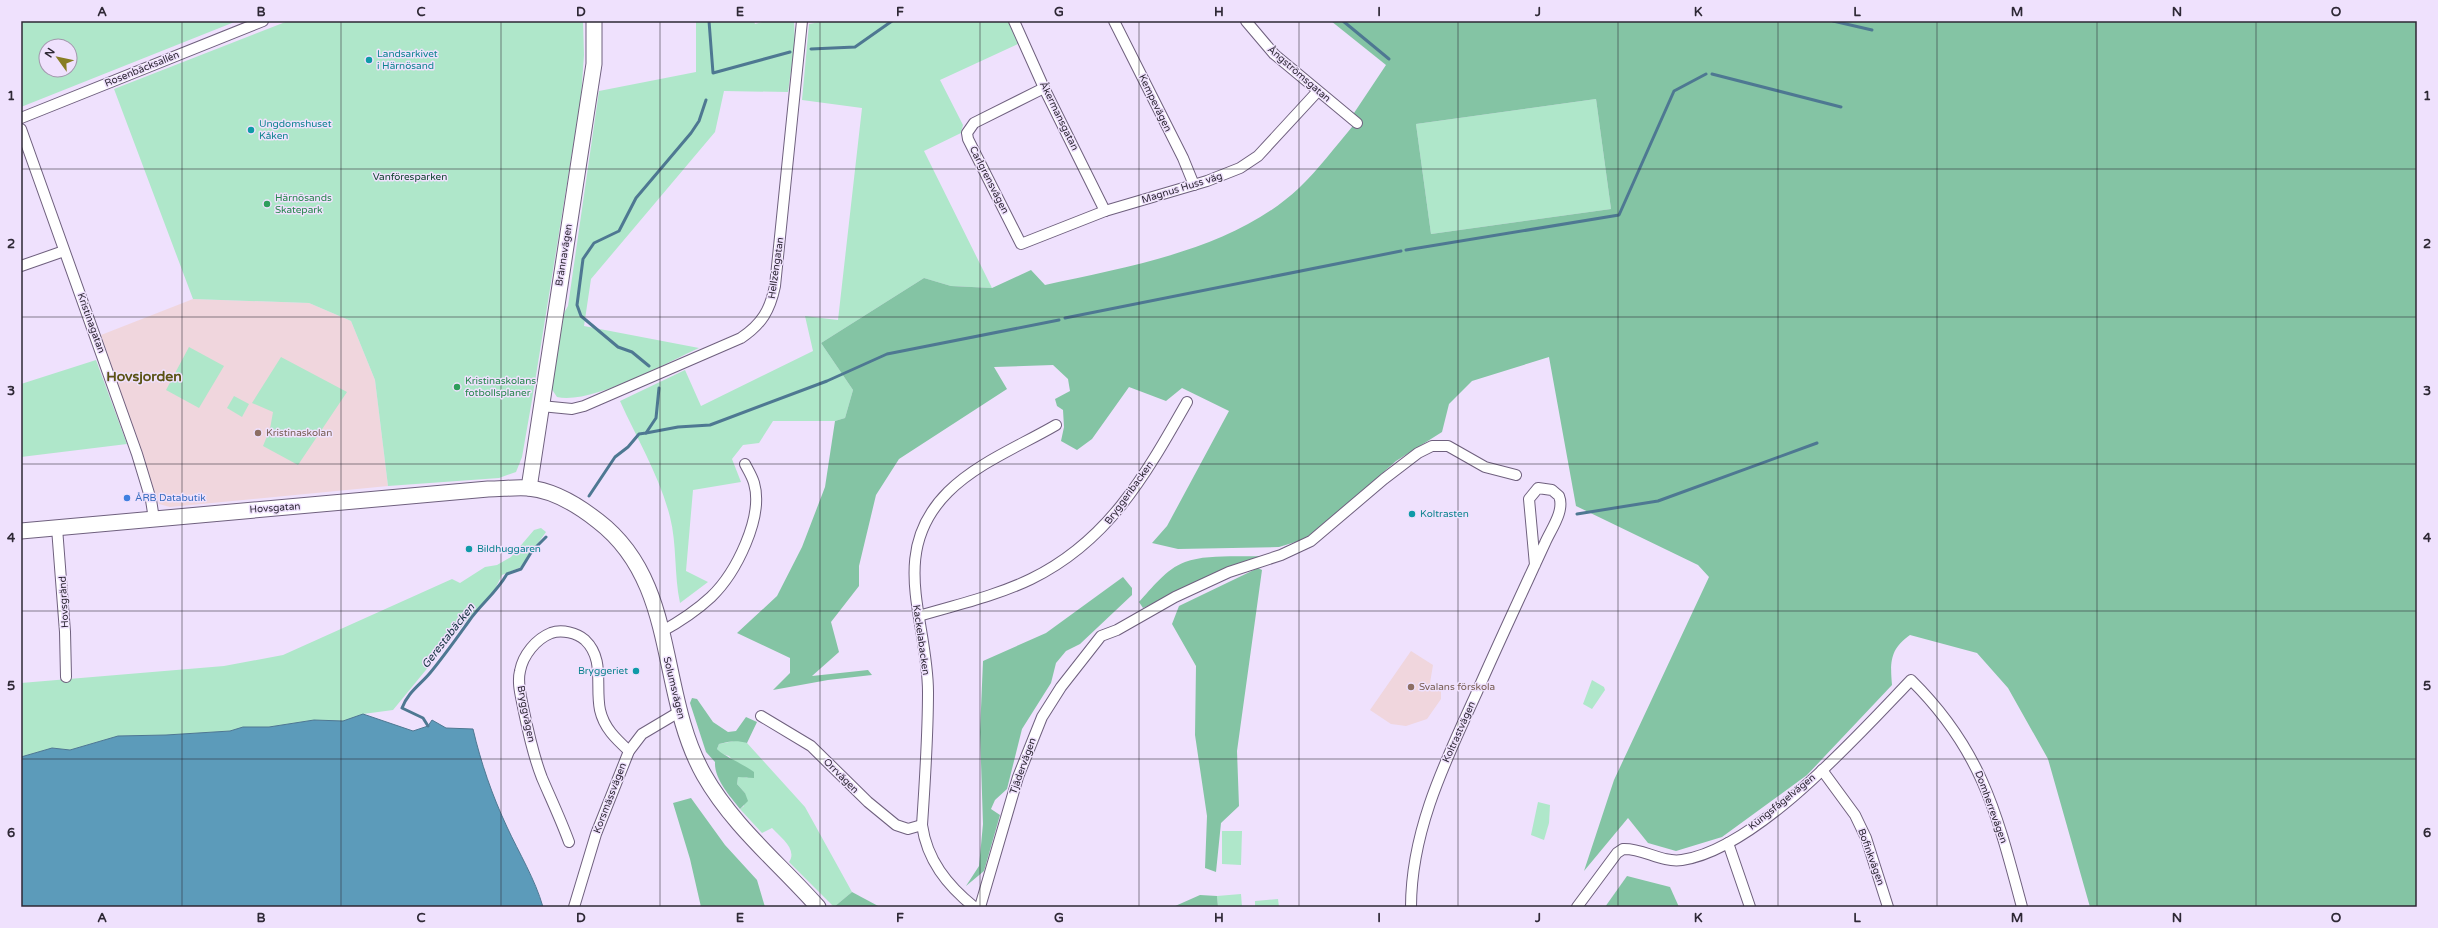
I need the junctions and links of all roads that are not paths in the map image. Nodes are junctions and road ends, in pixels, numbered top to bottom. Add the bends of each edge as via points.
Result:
1 (263, 21) edge
2 (594, 21) edge
3 (802, 21) edge
4 (1014, 21) edge
5 (1114, 21) edge
6 (1246, 21) edge
7 (1044, 88) junction
8 (1317, 92) junction
9 (21, 118) edge
10 (1357, 123) dead end
11 (21, 129) edge
12 (1194, 185) junction
13 (1105, 211) junction
14 (1021, 244) joint
15 (64, 251) junction
16 (21, 266) edge
17 (1187, 402) dead end
18 (541, 406) junction
19 (1056, 425) dead end
20 (745, 464) dead end
21 (1516, 475) dead end
22 (528, 488) junction
23 (154, 519) junction
24 (57, 528) junction
25 (21, 531) edge
26 (1535, 565) junction
27 (919, 616) junction
28 (661, 632) junction
29 (66, 677) dead end
30 (1911, 680) joint
31 (679, 712) junction
32 (761, 716) dead end
33 (629, 751) junction
34 (1822, 770) junction
35 (922, 825) junction
36 (569, 842) dead end
37 (1728, 843) junction
38 (574, 907) edge
39 (818, 907) edge
40 (974, 907) edge
41 (980, 907) edge
42 (1411, 907) edge
43 (1577, 907) edge
44 (1750, 907) edge
45 (1888, 907) edge
46 (2022, 907) edge

1 - 9 street, Rosenbäcksallén
2 - 18 main road, Brännavägen via 594,64 590,96
3 - 18 street, Hellzéngatan via 775,286 767,313 752,331 741,338 598,401 572,409
4 - 7 street, Åkermansgatan
5 - 12 street, Kempevägen
6 - 8 street, Ångströmsgatan via 1274,54
7 - 13 street, Åkermansgatan
7 - 14 street, Carlgrensvägen via 974,123 967,133
8 - 10 street, Ångströmsgatan
8 - 12 street, Magnus Huss väg via 1258,156 1240,168
11 - 15 street, Kristinagatan
12 - 13 street, Magnus Huss väg
13 - 14 street, Magnus Huss väg
15 - 16 street
15 - 23 street, Kristinagatan via 137,454
17 - 27 street, Bryggeribacken via 1158,452 1119,510 1100,532 1076,552 1030,580
18 - 22 main road, Brännavägen
19 - 27 street, Kackelabacken via 964,478 947,493 933,511 916,547 913,567
20 - 28 street via 754,482 756,494 755,511 744,548 712,596 684,619
21 - 41 street, Tjädervägen via 1486,467 1448,446 1432,446 1418,453 1389,475 1311,541 1281,555 1229,572 1174,597 1097,640 1042,717 1009,805
22 - 23 main road, Hovsgatan
22 - 28 main road, Solumsvägen via 576,506 606,527 623,544 634,557 652,594
23 - 24 main road, Hovsgatan
24 - 25 main road, Hovsgatan
24 - 29 street, Hovsgränd via 65,625
26 - 26 street, Koltrastvägen via 1560,511 1559,496 1544,488 1538,488 1529,499
26 - 42 street, Koltrastvägen via 1446,759 1423,825 1414,864
27 - 35 street, Kackelabacken via 928,690
28 - 31 main road, Solumsvägen
30 - 34 street, Kungsfågelvägen
30 - 46 street, Domherrevägen via 1932,700 1955,729 1984,780 1997,816
31 - 33 street, Korsmässvägen via 642,734
31 - 39 main road, Solumsvägen via 693,753 727,811
32 - 35 street, Orrvägen via 811,746 885,818 908,829
33 - 36 street, Bryggvägen via 612,735 602,716 598,664 589,644 574,634 562,632 553,632 537,642 524,659 519,672 520,691 529,738
33 - 38 street, Korsmässvägen via 596,834
34 - 37 street, Kungsfågelvägen via 1777,809
34 - 45 street, Bofinkvägen via 1856,815
35 - 40 street, Kackelabacken via 924,840 940,874 953,890
37 - 43 street, Kungsfågelvägen via 1681,860 1668,860 1623,849 1617,853
37 - 44 street

